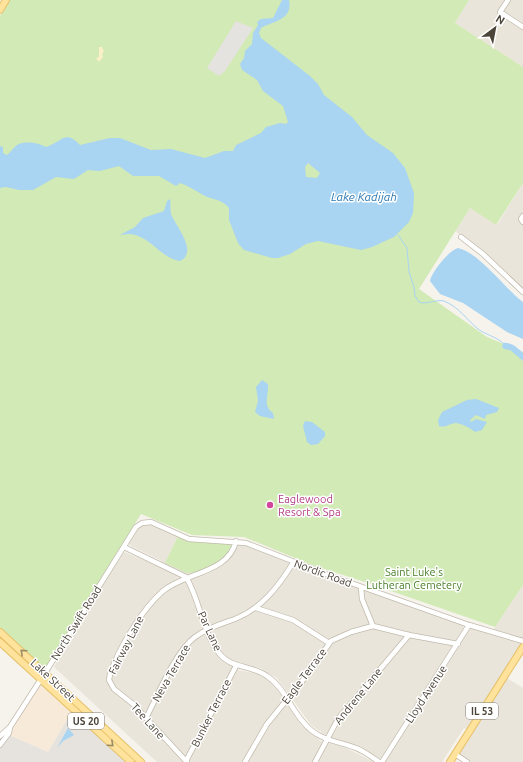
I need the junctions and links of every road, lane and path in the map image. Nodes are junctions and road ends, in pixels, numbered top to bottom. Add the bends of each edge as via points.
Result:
1 (6, 0) edge
2 (508, 0) edge
3 (0, 10) edge
4 (523, 27) edge
5 (523, 216) edge
6 (523, 222) edge
7 (461, 237) dead end
8 (523, 292) edge
9 (145, 522) joint
10 (236, 541) junction
11 (124, 547) junction
12 (293, 563) junction
13 (186, 577) junction
14 (361, 586) junction
15 (256, 608) junction
16 (469, 625) junction
17 (373, 626) junction
18 (207, 630) junction
19 (0, 632) edge
20 (409, 635) junction
21 (523, 641) edge
22 (0, 642) edge
23 (329, 643) junction
24 (458, 644) junction
25 (523, 647) edge
26 (236, 666) junction
27 (45, 673) junction
28 (41, 680) junction
29 (109, 680) joint
30 (287, 699) junction
31 (146, 718) junction
32 (10, 727) junction
33 (0, 736) edge
34 (327, 739) junction
35 (0, 745) edge
36 (455, 754) junction
37 (131, 762) edge
38 (141, 762) edge
39 (187, 762) edge
40 (245, 762) edge
41 (315, 762) edge
42 (381, 762) edge
43 (450, 762) edge
44 (467, 762) edge

1 - 3 main road
2 - 4 street via 500,12
5 - 6 street
7 - 8 street
9 - 10 street, Nordic Road via 156,524 189,539
9 - 11 street, North Swift Road via 136,528
10 - 12 street, Nordic Road
10 - 13 street, Fairway Lane via 234,550 223,562
11 - 13 street
11 - 27 street, North Swift Road
12 - 14 street, Nordic Road
12 - 15 street, Neva Terrace via 277,587
13 - 18 street, Par Lane
13 - 29 street, Fairway Lane via 164,590 144,611 111,671
14 - 16 street, Nordic Road
14 - 17 street via 362,599
15 - 18 street, Neva Terrace
15 - 23 street via 293,620
16 - 21 street, Nordic Road
16 - 24 street, Lloyd Avenue
17 - 20 street
17 - 23 street, Eagle Terrace via 343,635
18 - 26 street, Par Lane via 221,655
18 - 31 street, Neva Terrace via 196,636 180,653
27 -> 19 main road, Lake Street / US 20
20 - 24 street
20 - 34 street, Andrene Lane via 350,702
22 - 28 main road, Lake Street / US 20
23 - 30 street, Eagle Terrace
24 - 42 street, Lloyd Avenue
25 - 36 main road, IL 53
26 - 30 street, Par Lane via 265,674 276,683
26 - 39 street, Bunker Terrace
27 - 28 street, North Swift Road
27 - 38 main road, Lake Street / US 20
28 - 32 street, North Swift Road
28 -> 37 main road, Lake Street / US 20
29 - 31 street, Tee Lane via 114,689
30 - 34 street, Par Lane via 307,727
30 - 40 street, Eagle Terrace via 260,733
31 - 39 street, Tee Lane
32 - 33 street, North Swift Road
32 - 35 street, North Swift Road via 9,733
34 - 41 street, Andrene Lane
34 - 42 street, Par Lane via 357,748
36 - 43 main road, IL 53
36 - 44 street

